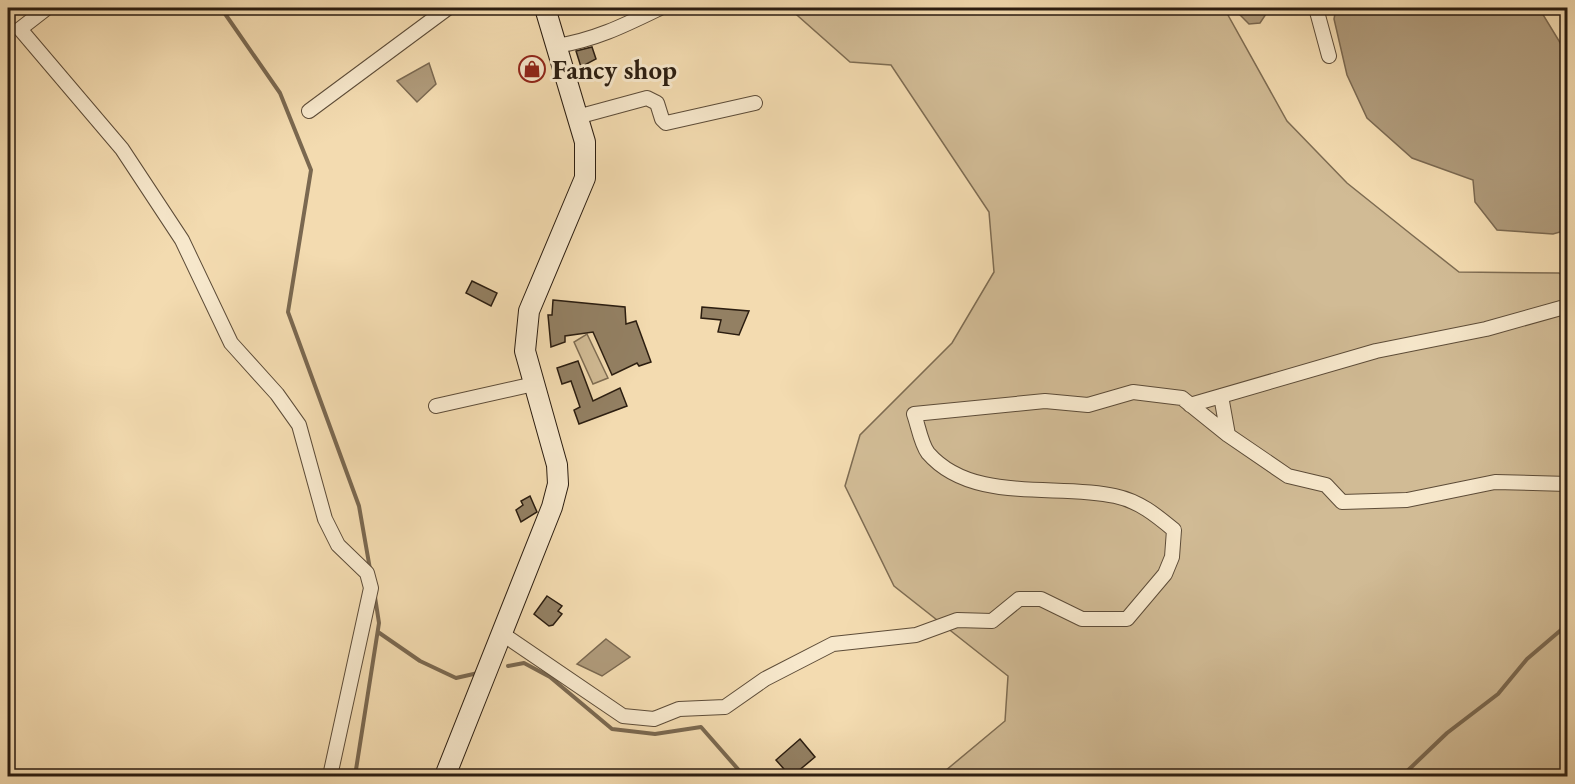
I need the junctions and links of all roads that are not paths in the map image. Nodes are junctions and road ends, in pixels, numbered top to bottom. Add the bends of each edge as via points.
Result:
1 (46, 8) edge
2 (447, 8) edge
3 (545, 8) edge
4 (660, 8) edge
5 (1316, 8) edge
6 (20, 29) junction
7 (8, 38) edge
8 (556, 46) junction
9 (1329, 56) dead end
10 (755, 103) dead end
11 (309, 111) dead end
12 (577, 117) junction
13 (1568, 306) edge
14 (534, 384) junction
15 (1221, 396) junction
16 (1190, 405) junction
17 (436, 406) dead end
18 (1228, 435) junction
19 (1568, 484) edge
20 (501, 633) junction
21 (330, 777) edge
22 (445, 777) edge

1 - 6 street
2 - 11 street
3 - 8 main road
4 - 8 street via 610,33
5 - 9 street
6 - 7 street
6 - 21 street via 122,149 182,240 231,343 299,425 325,519 338,544 368,573 371,588
8 - 12 main road
10 - 12 street via 666,123 657,103 647,98
12 - 14 main road via 585,142 585,178 529,311 525,351
13 - 15 street via 1486,329 1376,351
14 - 17 street
14 - 20 main road via 557,465 558,484
15 - 16 street
15 - 18 street
16 - 18 street
16 - 20 street via 1182,398 1133,392 1088,405 1045,401 914,414 927,452 962,478 1012,489 1115,496 1146,507 1174,530 1172,557 1165,574 1127,620 1082,619 1041,599 1019,599 992,621 957,620 916,635 833,644 765,679 725,707 680,709 654,720 623,716
18 - 19 street via 1288,476 1326,485 1342,502 1407,500 1495,482
20 - 22 main road

